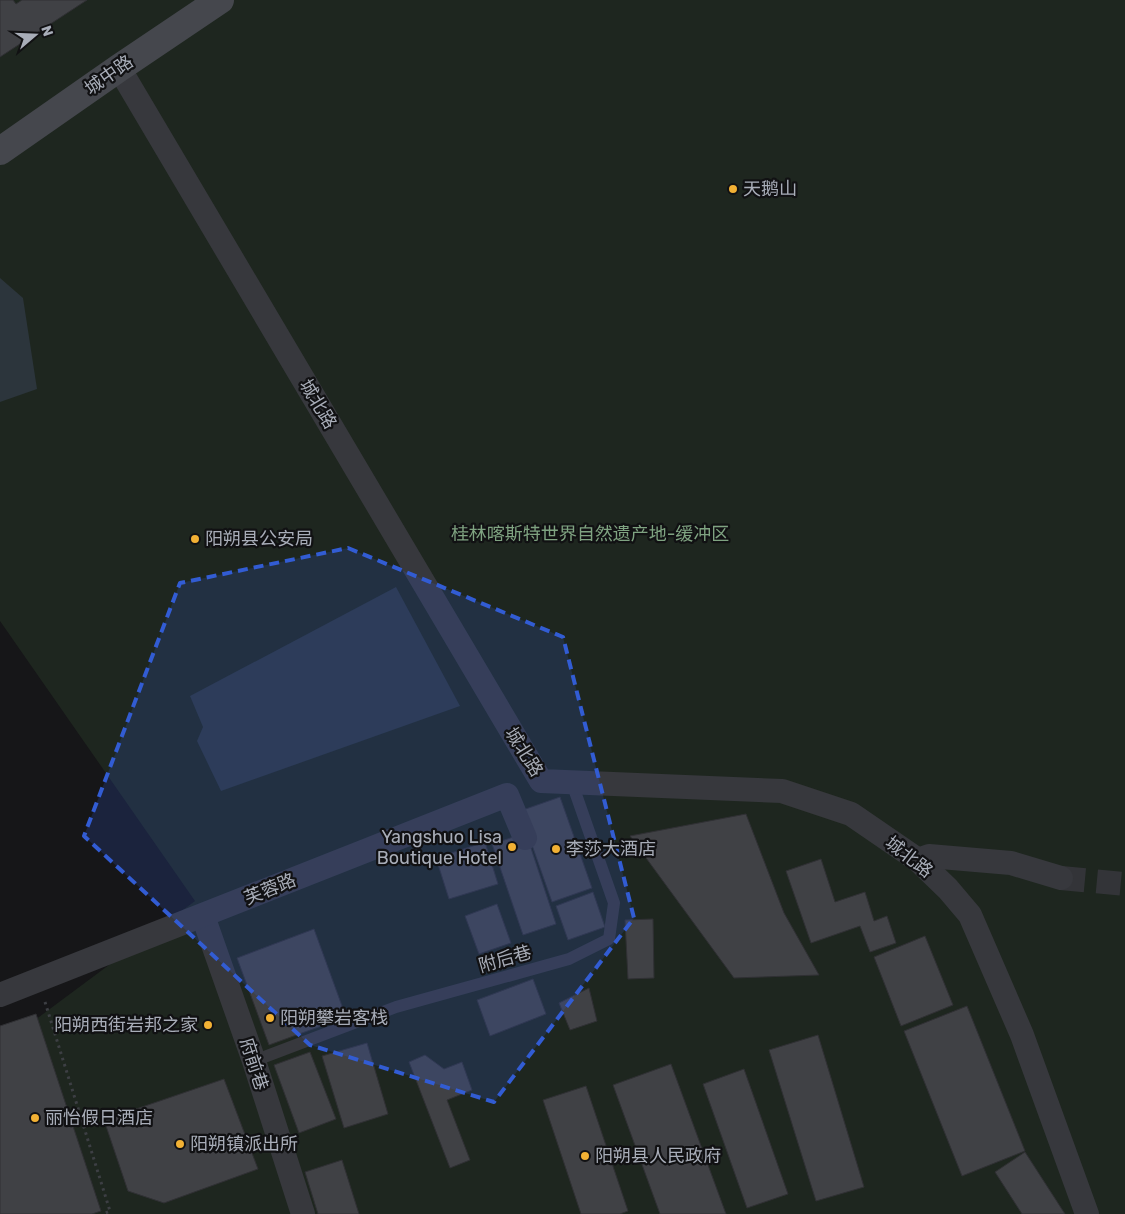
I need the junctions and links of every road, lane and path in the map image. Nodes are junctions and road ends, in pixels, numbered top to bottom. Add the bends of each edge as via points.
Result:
1 (220, 0) edge
2 (119, 68) junction
3 (0, 151) edge
4 (540, 781) junction
5 (572, 783) junction
6 (502, 797) junction
7 (525, 838) dead end
8 (918, 860) junction
9 (1061, 878) tunnel mouth
10 (203, 916) junction
11 (38, 981) junction
12 (0, 995) edge
13 (254, 1061) junction
14 (103, 1214) edge
15 (302, 1214) edge
16 (1087, 1214) edge

1 - 2 street, 城中路
2 - 3 street, 城中路
2 - 4 street, 城北路
4 - 5 street, 城北路
4 - 6 street, 芙蓉路
5 - 8 street, 城北路 via 782,791 851,814
5 - 13 lane, 附后巷 via 614,903 608,940 569,959 396,1007
6 - 7 street
6 - 10 street, 芙蓉路
6 - 12 street
8 - 9 street via 928,856 1011,863
8 - 16 street, 城北路 via 970,915 1022,1035
10 - 11 street, 芙蓉路
10 - 13 street, 府前巷
11 - 12 street, 芙蓉路
11 - 14 path via 110,1211
13 - 15 street, 府前巷

